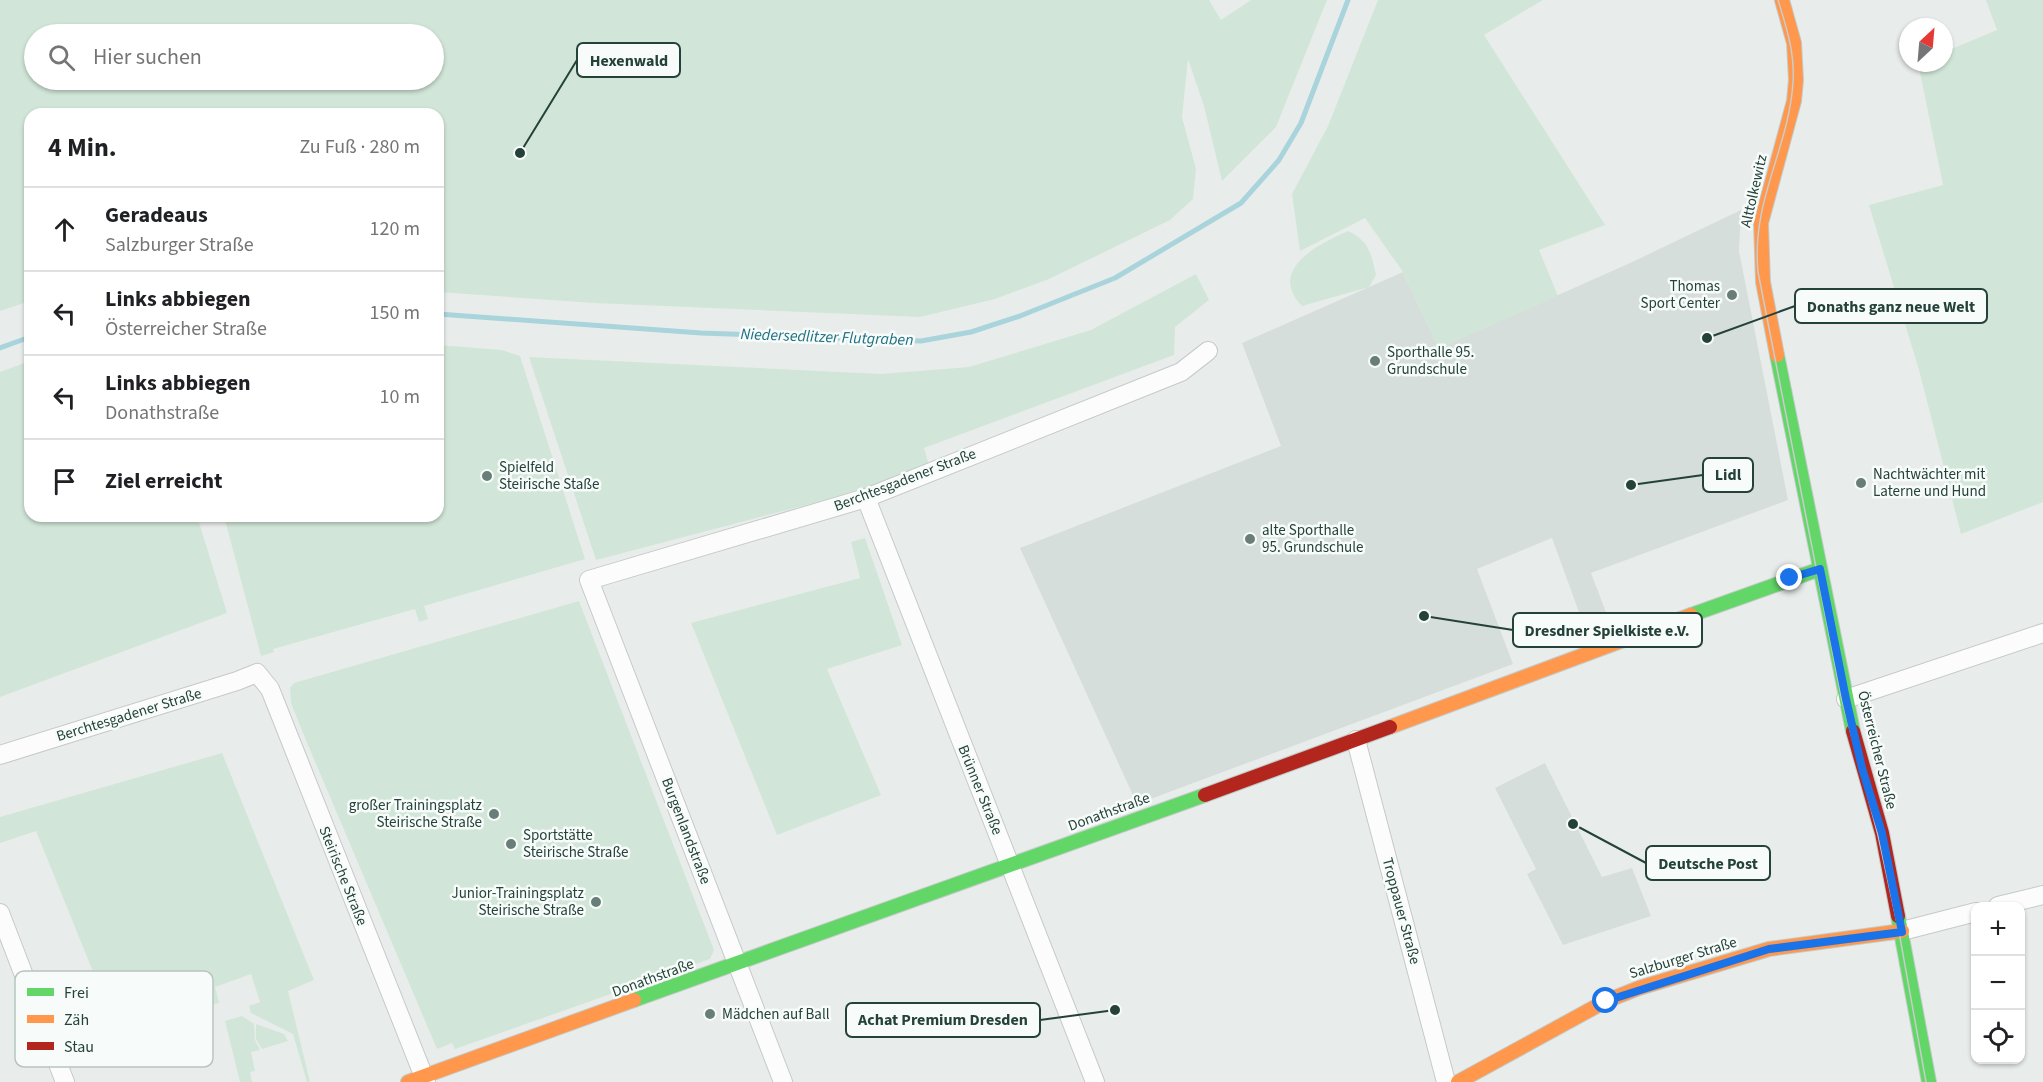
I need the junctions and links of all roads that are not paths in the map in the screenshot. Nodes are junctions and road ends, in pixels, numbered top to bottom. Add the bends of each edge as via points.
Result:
1 (1782, 0) edge
2 (1208, 351) dead end
3 (1792, 425) joint
4 (866, 498) junction
5 (1820, 569) junction
6 (589, 580) joint
7 (2043, 633) edge
8 (257, 672) joint
9 (1846, 699) junction
10 (1356, 740) junction
11 (0, 755) edge
12 (1010, 866) junction
13 (2043, 895) edge
14 (2014, 902) edge
15 (0, 913) edge
16 (1971, 913) edge
17 (1902, 932) junction
18 (738, 965) junction
19 (22, 971) edge
20 (59, 1067) edge
21 (419, 1080) edge
22 (65, 1082) edge
23 (783, 1082) edge
24 (1095, 1082) edge
25 (1446, 1082) edge
26 (1458, 1082) edge
27 (1929, 1082) edge

1 - 3 street, Alttolkewitz via 1794,43 1796,80 1794,101 1761,223 1760,252
2 - 4 street, Berchtesgadener Straße via 1181,372
3 - 5 street, Österreicher Straße
4 - 6 street, Berchtesgadener Straße
4 - 12 street, Brünner Straße
5 - 9 street, Österreicher Straße
5 - 10 street, Donathstraße
6 - 18 street, Burgenlandstraße
7 - 9 street
8 - 11 street, Berchtesgadener Straße
8 - 21 street, Steirische Straße via 270,689
9 - 17 street, Österreicher Straße via 1882,833
10 - 12 street, Donathstraße
10 - 25 street, Troppauer Straße
12 - 18 street, Donathstraße
12 - 24 street, Brünner Straße
13 - 14 street
15 - 19 street
16 - 17 street
17 - 26 street, Salzburger Straße via 1769,949 1639,988 1606,1001
17 - 27 street, Österreicher Straße
18 - 21 street, Donathstraße
18 - 23 street, Burgenlandstraße
20 - 22 street

